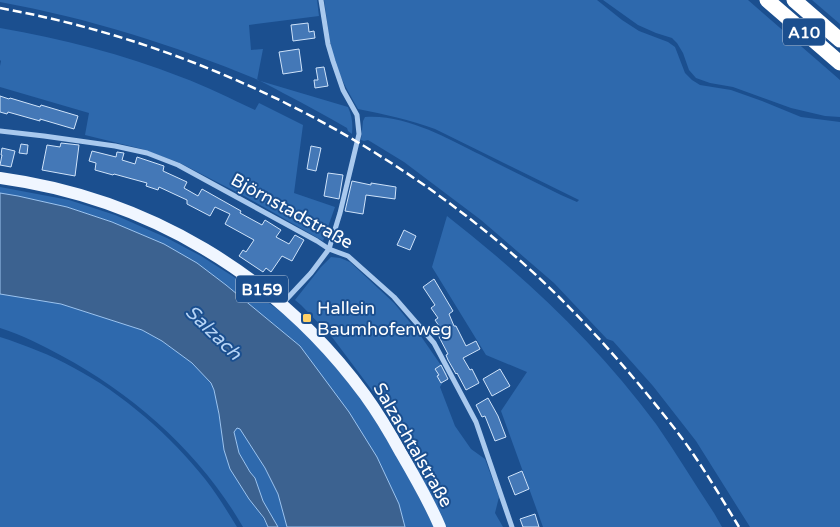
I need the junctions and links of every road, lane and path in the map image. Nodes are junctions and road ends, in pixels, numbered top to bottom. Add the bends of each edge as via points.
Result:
1 (321, 0) edge
2 (767, 0) edge
3 (794, 0) edge
4 (840, 40) edge
5 (840, 63) edge
6 (0, 131) edge
7 (0, 178) edge
8 (329, 249) junction
9 (282, 304) junction
10 (440, 527) edge
11 (512, 527) edge

1 - 8 street via 328,44 343,90 357,115 358,134
2 - 5 highway, A10
3 - 4 highway, A10
6 - 8 street, Björnstadstraße via 147,153 178,165
7 - 9 main road, Salzachtalstraße / B159 via 96,200 174,231 209,251
8 - 9 street via 311,274
8 - 11 street, Björnstadstraße via 348,256 394,297 434,344 476,422
9 - 10 main road, Salzachtalstraße / B159 via 335,357 366,396 418,481

